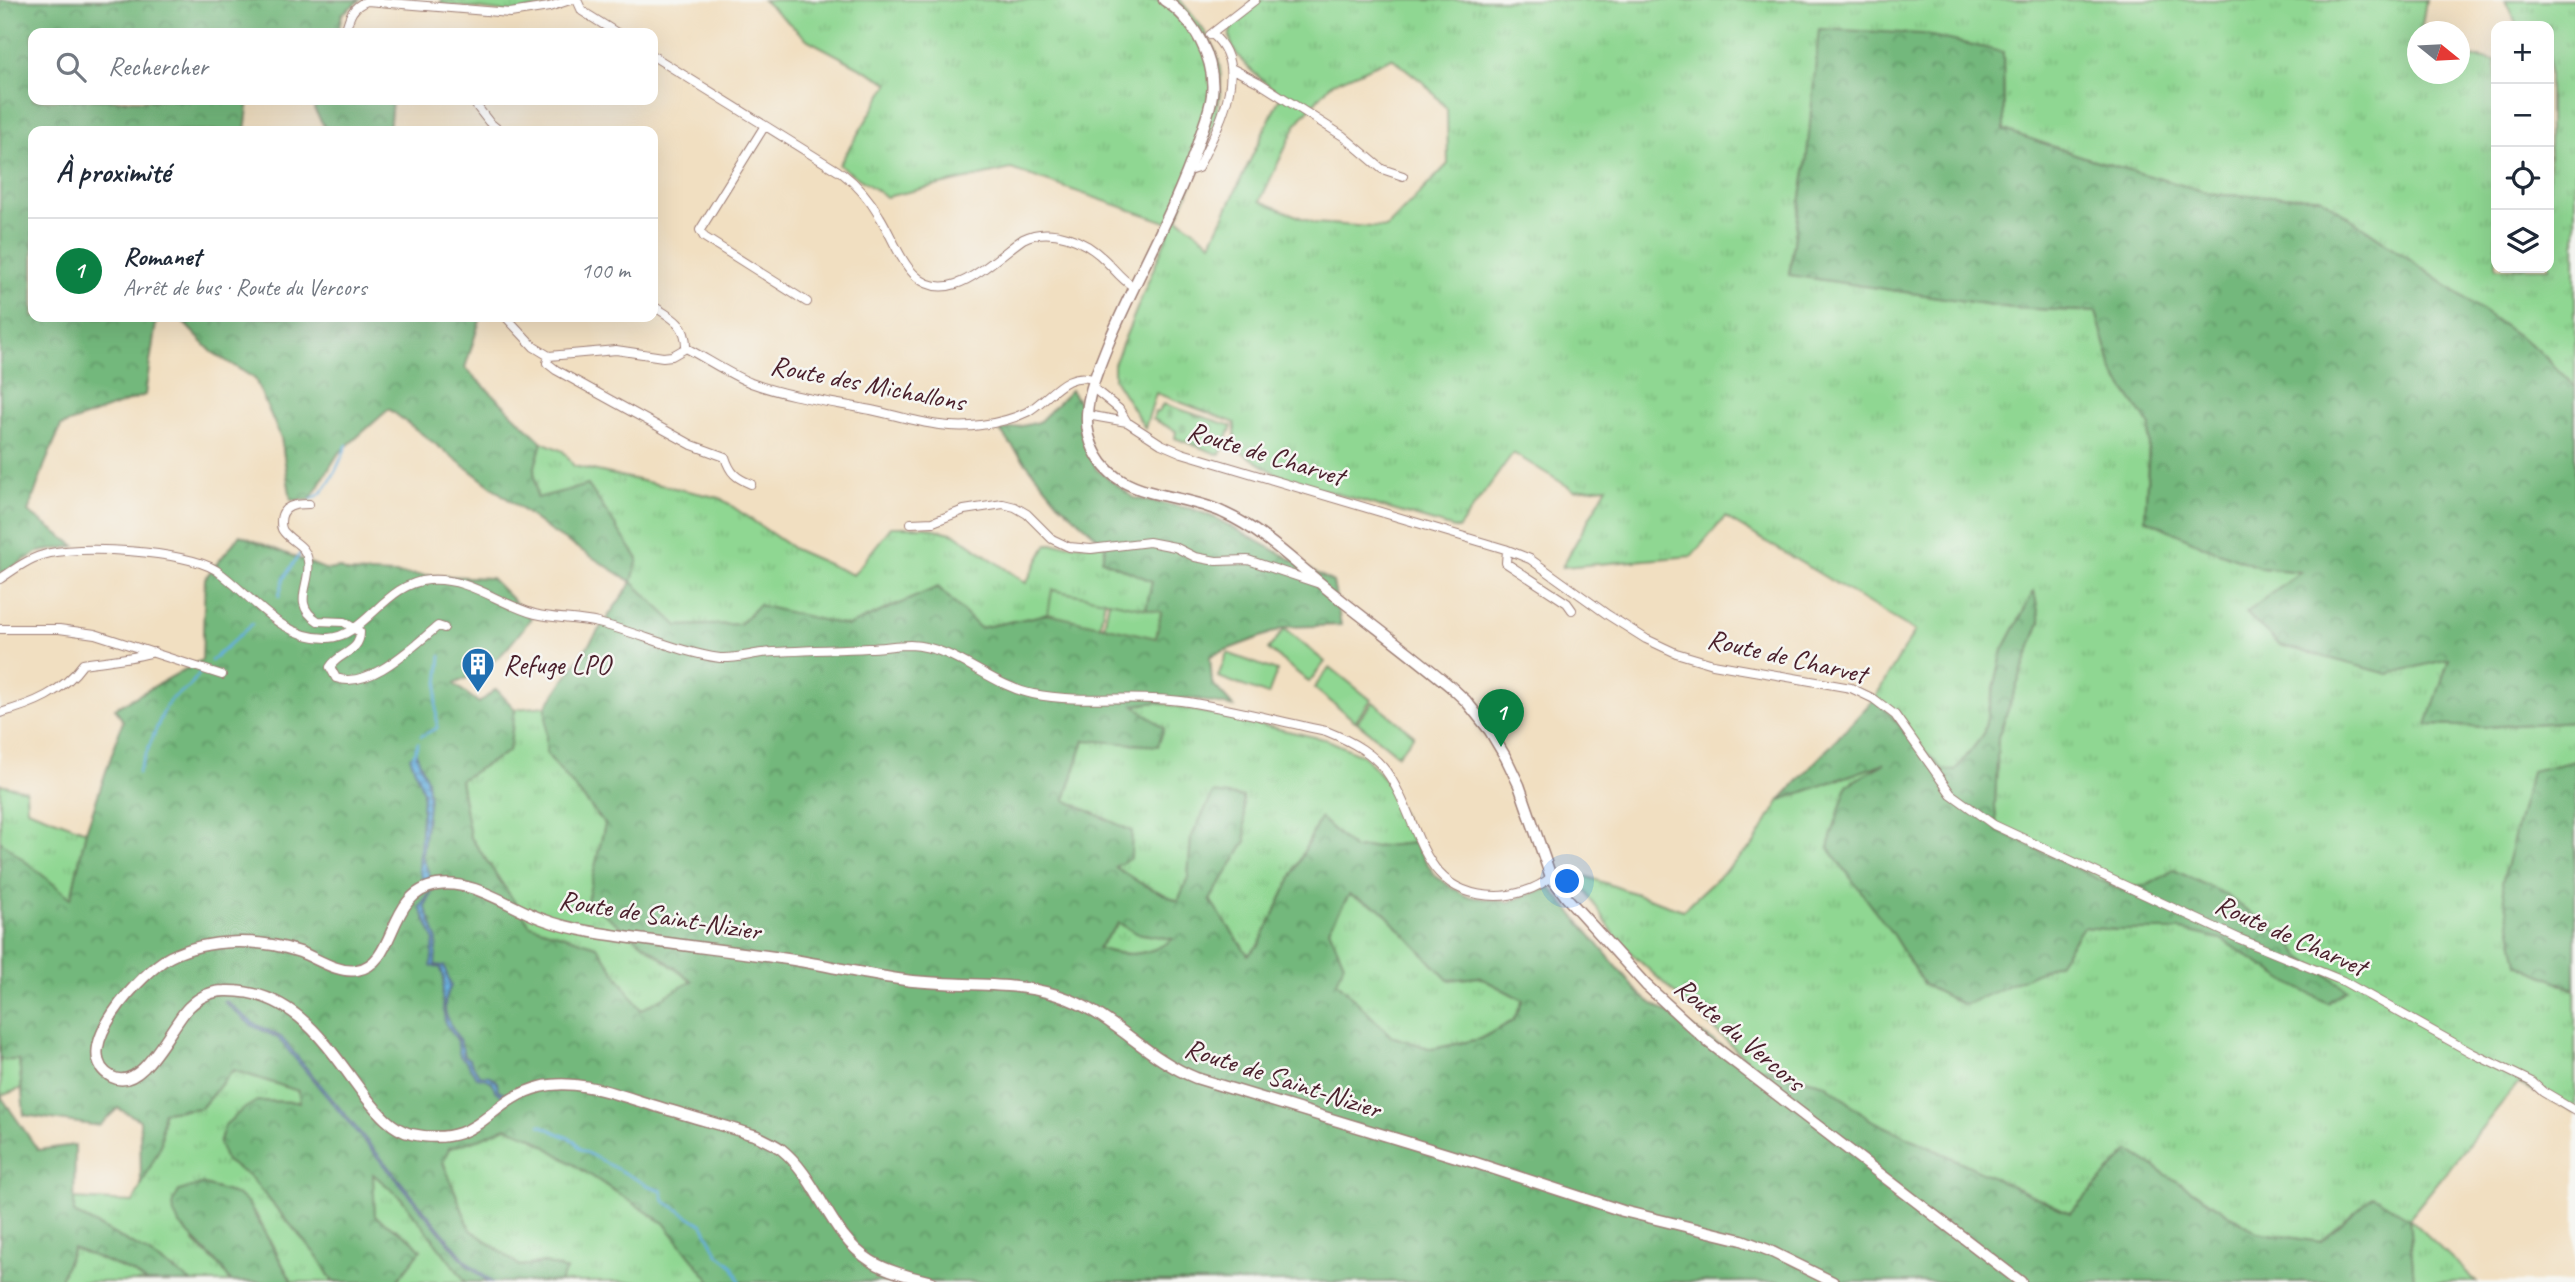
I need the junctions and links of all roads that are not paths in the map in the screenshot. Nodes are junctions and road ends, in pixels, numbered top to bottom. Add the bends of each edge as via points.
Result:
1 (570, 0) edge
2 (576, 0) edge
3 (1164, 0) edge
4 (1255, 0) edge
5 (346, 28) edge
6 (609, 28) edge
7 (1212, 34) junction
8 (1199, 39) junction
9 (658, 59) edge
10 (1231, 68) junction
11 (476, 105) edge
12 (494, 126) edge
13 (764, 127) junction
14 (1188, 171) junction
15 (1403, 176) dead end
16 (1134, 287) junction
17 (807, 302) dead end
18 (658, 309) edge
19 (511, 322) edge
20 (686, 348) junction
21 (549, 356) junction
22 (1094, 384) junction
23 (1087, 415) junction
24 (1127, 422) junction
25 (751, 484) dead end
26 (309, 503) dead end
27 (911, 523) dead end
28 (1507, 550) junction
29 (0, 579) edge
30 (1323, 585) junction
31 (1572, 610) dead end
32 (354, 628) junction
33 (444, 628) dead end
34 (0, 629) edge
35 (155, 652) junction
36 (222, 675) dead end
37 (0, 713) edge
38 (1550, 877) junction
39 (2575, 1111) edge
40 (932, 1282) edge
41 (1833, 1282) edge
42 (2021, 1282) edge

1 - 5 street via 510,13 368,1 349,16
2 - 6 street via 582,11
3 - 8 main road via 1179,11
4 - 7 street
7 - 8 street
7 - 10 street via 1226,48
8 - 14 main road via 1210,67 1212,94
9 - 13 street
10 - 14 street via 1228,97 1211,139 1198,168
10 - 15 street via 1343,136 1382,169
11 - 12 street
13 - 16 street via 857,184 917,279 936,286 957,284 1023,239 1047,233 1083,244
13 - 17 street via 700,230 704,237
14 - 16 main road
16 - 22 main road
18 - 20 street via 679,322
19 - 21 street
20 - 21 street via 672,356 616,350
20 - 22 street, Route des Michallons via 749,382 780,392 956,428 1020,415 1074,378 1084,376
21 - 25 street via 547,363 556,370 692,445 725,457 737,478
22 - 23 main road
22 - 24 street, Route de Charvet
23 - 24 street, Route de Charvet
23 - 30 main road, Route du Vercors via 1089,435 1100,461 1117,478 1139,490 1229,515
24 - 28 street, Route de Charvet via 1182,453
26 - 32 street via 292,505 281,517 284,532 299,542 308,561 303,589 306,609 318,621 344,622
27 - 30 street via 1003,504 1027,514 1052,539 1069,547 1162,544 1216,561 1248,560
28 - 31 street via 1506,563
28 - 39 street, Route de Charvet via 1530,559 1608,615 1676,653 1713,664 1851,688 1874,699 1895,715 1951,794 1994,825 2240,939 2343,981 2532,1082
29 - 32 street via 34,558 58,552 167,555 213,568 270,618 296,632 329,638
30 - 38 main road, Route du Vercors via 1466,701 1490,730 1519,785
32 - 33 street via 360,632 358,643 330,667 336,678 343,680 378,671 438,626
32 - 38 street via 398,591 430,579 467,584 535,614 594,622 679,650 724,658 910,645 935,649 1017,690 1037,695 1180,701 1326,731 1365,750 1390,776 1426,856 1452,885 1501,896 1517,894
34 - 35 street via 95,634
35 - 36 street
35 - 37 street via 83,664 73,678 43,699
38 - 42 main road, Route du Vercors via 1646,985 1698,1033
40 - 41 main road, Route de Saint-Nizier via 871,1261 844,1238 781,1149 757,1136 602,1090 542,1086 511,1098 463,1133 411,1134 380,1114 306,1022 268,996 218,990 202,997 188,1008 142,1070 128,1080 114,1078 102,1066 100,1037 138,983 174,955 220,943 272,945 355,971 377,958 410,898 435,885 461,886 574,928 903,980 1053,993 1093,1010 1157,1058 1196,1078 1623,1211 1742,1240

